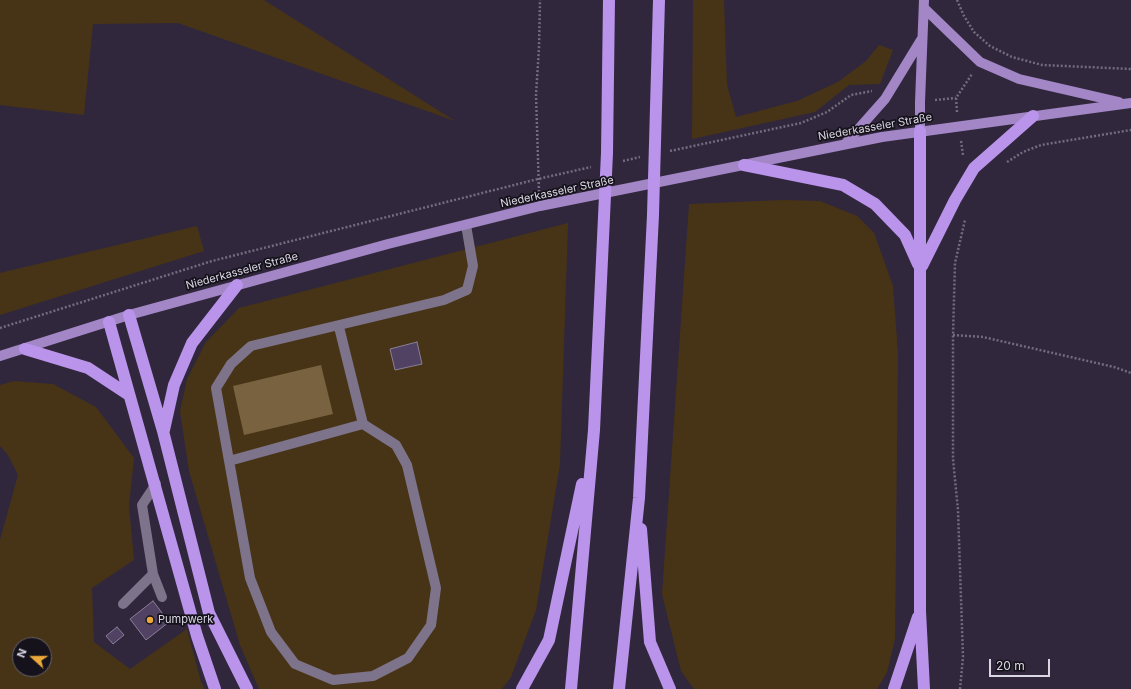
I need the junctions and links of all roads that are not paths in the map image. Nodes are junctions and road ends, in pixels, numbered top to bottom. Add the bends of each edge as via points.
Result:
1 (609, 0) edge
2 (659, 0) edge
3 (924, 4) edge
4 (922, 38) junction
5 (1129, 103) edge
6 (1034, 116) junction
7 (920, 132) junction
8 (846, 143) junction
9 (744, 165) junction
10 (466, 225) junction
11 (920, 269) junction
12 (236, 285) junction
13 (129, 315) junction
14 (109, 322) junction
15 (339, 327) junction
16 (25, 349) junction
17 (0, 356) edge
18 (129, 395) junction
19 (363, 424) junction
20 (594, 430) junction
21 (163, 431) junction
22 (229, 462) junction
23 (156, 484) junction
24 (638, 498) junction
25 (154, 574) junction
26 (162, 597) dead end
27 (122, 604) dead end
28 (920, 610) junction
29 (215, 689) edge
30 (248, 689) edge
31 (522, 689) edge
32 (571, 689) edge
33 (619, 689) edge
34 (670, 689) edge
35 (894, 689) edge
36 (924, 689) edge

1 - 20 highway via 604,226
2 - 24 highway via 653,215
3 - 4 main road
3 - 5 main road via 980,62 1019,79
4 - 7 main road
4 - 8 main road via 885,99
5 - 6 main road, Niederkasseler Straße
6 - 7 main road, Niederkasseler Straße
6 - 11 highway via 974,168
7 - 8 main road, Niederkasseler Straße
7 - 11 highway
8 - 9 main road, Niederkasseler Straße
9 - 10 main road, Niederkasseler Straße via 540,206
9 - 11 highway via 843,185 869,200 905,235
10 - 12 main road, Niederkasseler Straße
10 - 15 lane via 473,266 467,290 444,300
11 - 28 highway
12 - 13 main road, Niederkasseler Straße
12 - 21 highway via 192,344 174,385
13 - 14 main road, Niederkasseler Straße
13 - 21 highway
14 - 16 main road, Niederkasseler Straße
14 - 18 highway
15 - 19 lane
15 - 22 lane via 251,346 231,364 216,388
16 - 17 main road, Niederkasseler Straße
16 - 18 highway via 88,368
18 - 23 highway
19 - 22 lane
19 - 22 lane via 396,445 407,465 436,588 431,625 408,658 373,676 333,680 296,664 271,632 250,578
20 - 31 highway via 549,640
20 - 32 highway
21 - 30 highway via 209,613
23 - 25 lane via 142,505
23 - 29 highway via 197,636
24 - 33 highway
24 - 34 highway via 650,642
25 - 26 lane
25 - 27 lane
28 - 35 highway
28 - 36 highway

